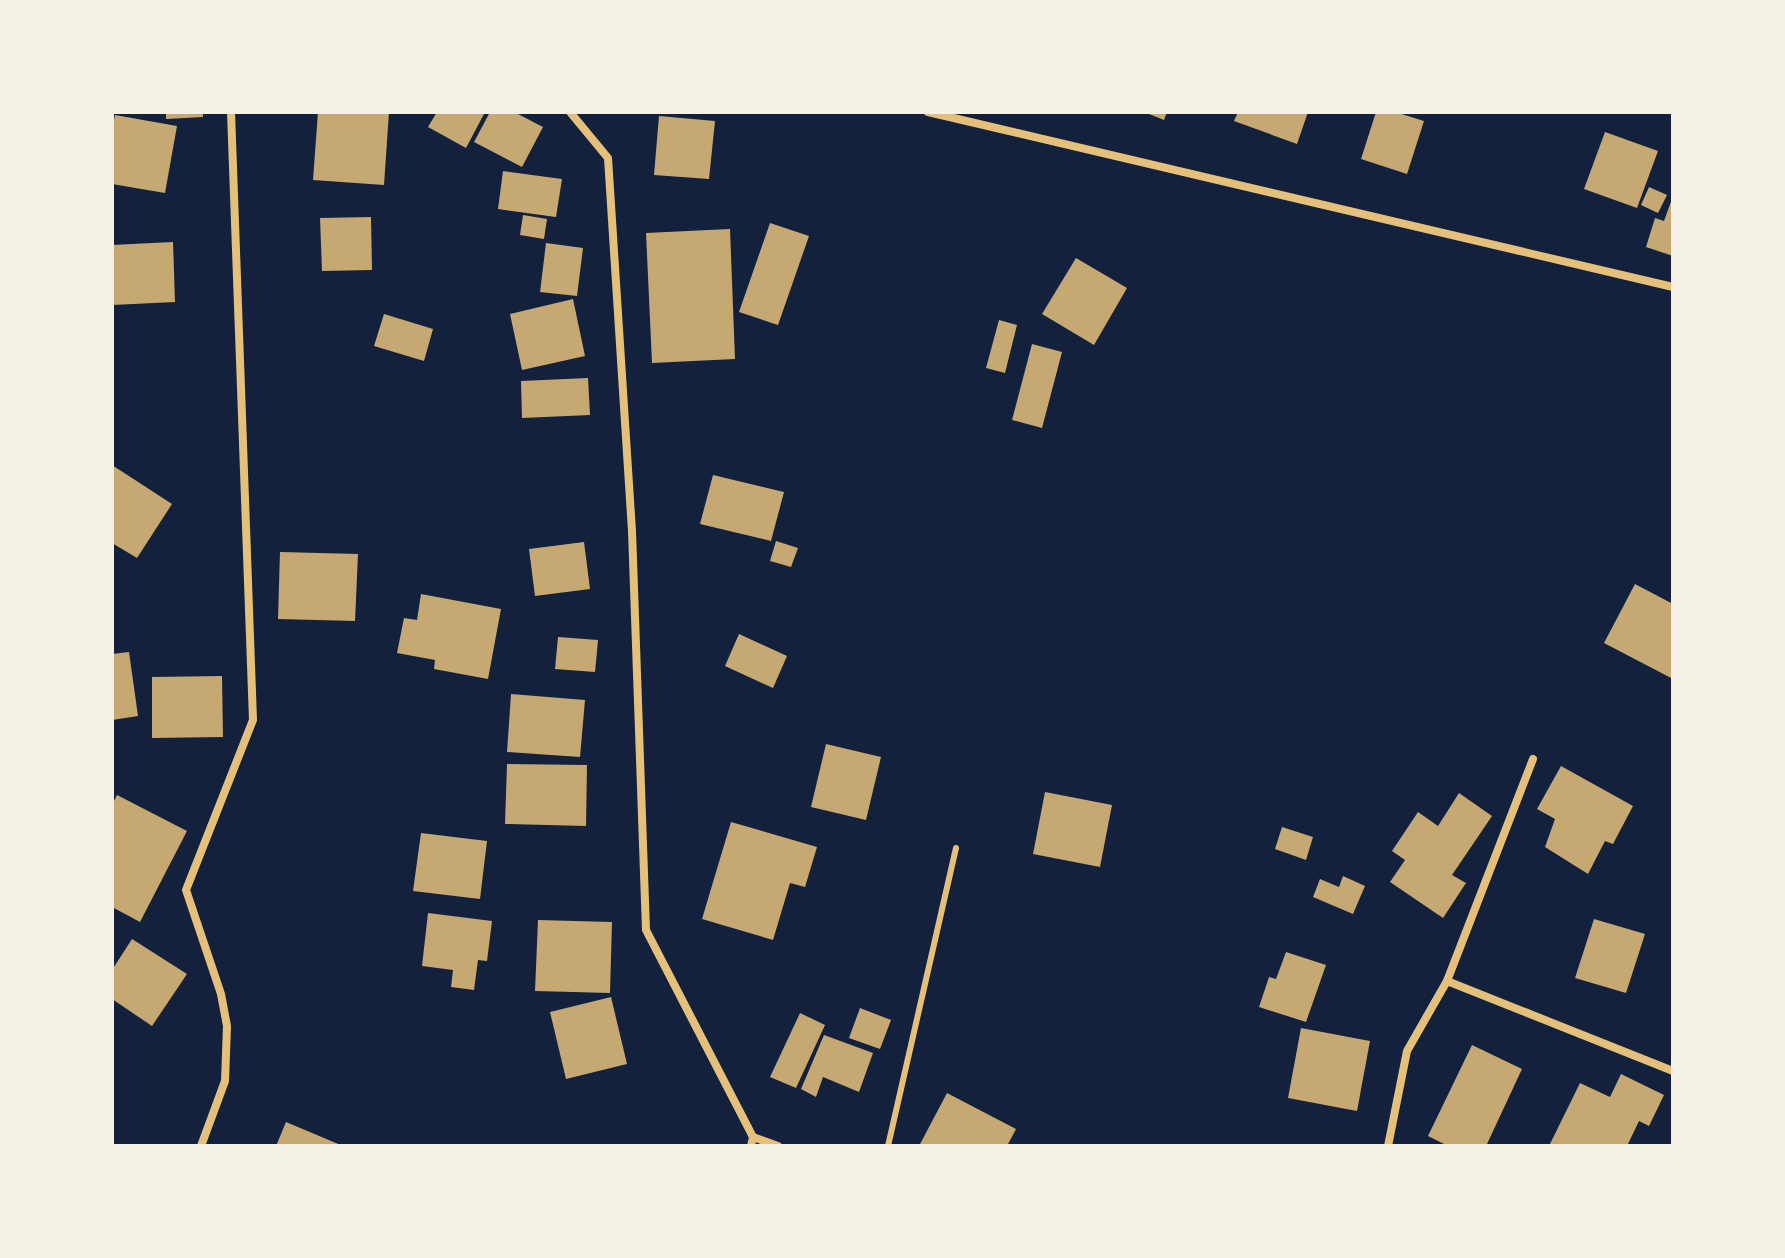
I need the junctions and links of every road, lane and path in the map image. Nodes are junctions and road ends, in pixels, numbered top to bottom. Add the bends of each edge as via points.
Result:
1 (231, 112) edge
2 (570, 112) edge
3 (928, 112) edge
4 (1673, 287) edge
5 (1533, 759) dead end
6 (956, 848) dead end
7 (1447, 981) junction
8 (1673, 1071) edge
9 (752, 1142) edge
10 (201, 1146) edge
11 (778, 1146) edge
12 (888, 1146) edge
13 (1388, 1146) edge

1 - 10 street via 253,720 186,890 227,1026 225,1081
2 - 9 street via 608,158 632,531 646,930
3 - 4 street
5 - 7 street
6 - 12 lane
7 - 8 street
7 - 13 street via 1407,1051
9 - 11 street

